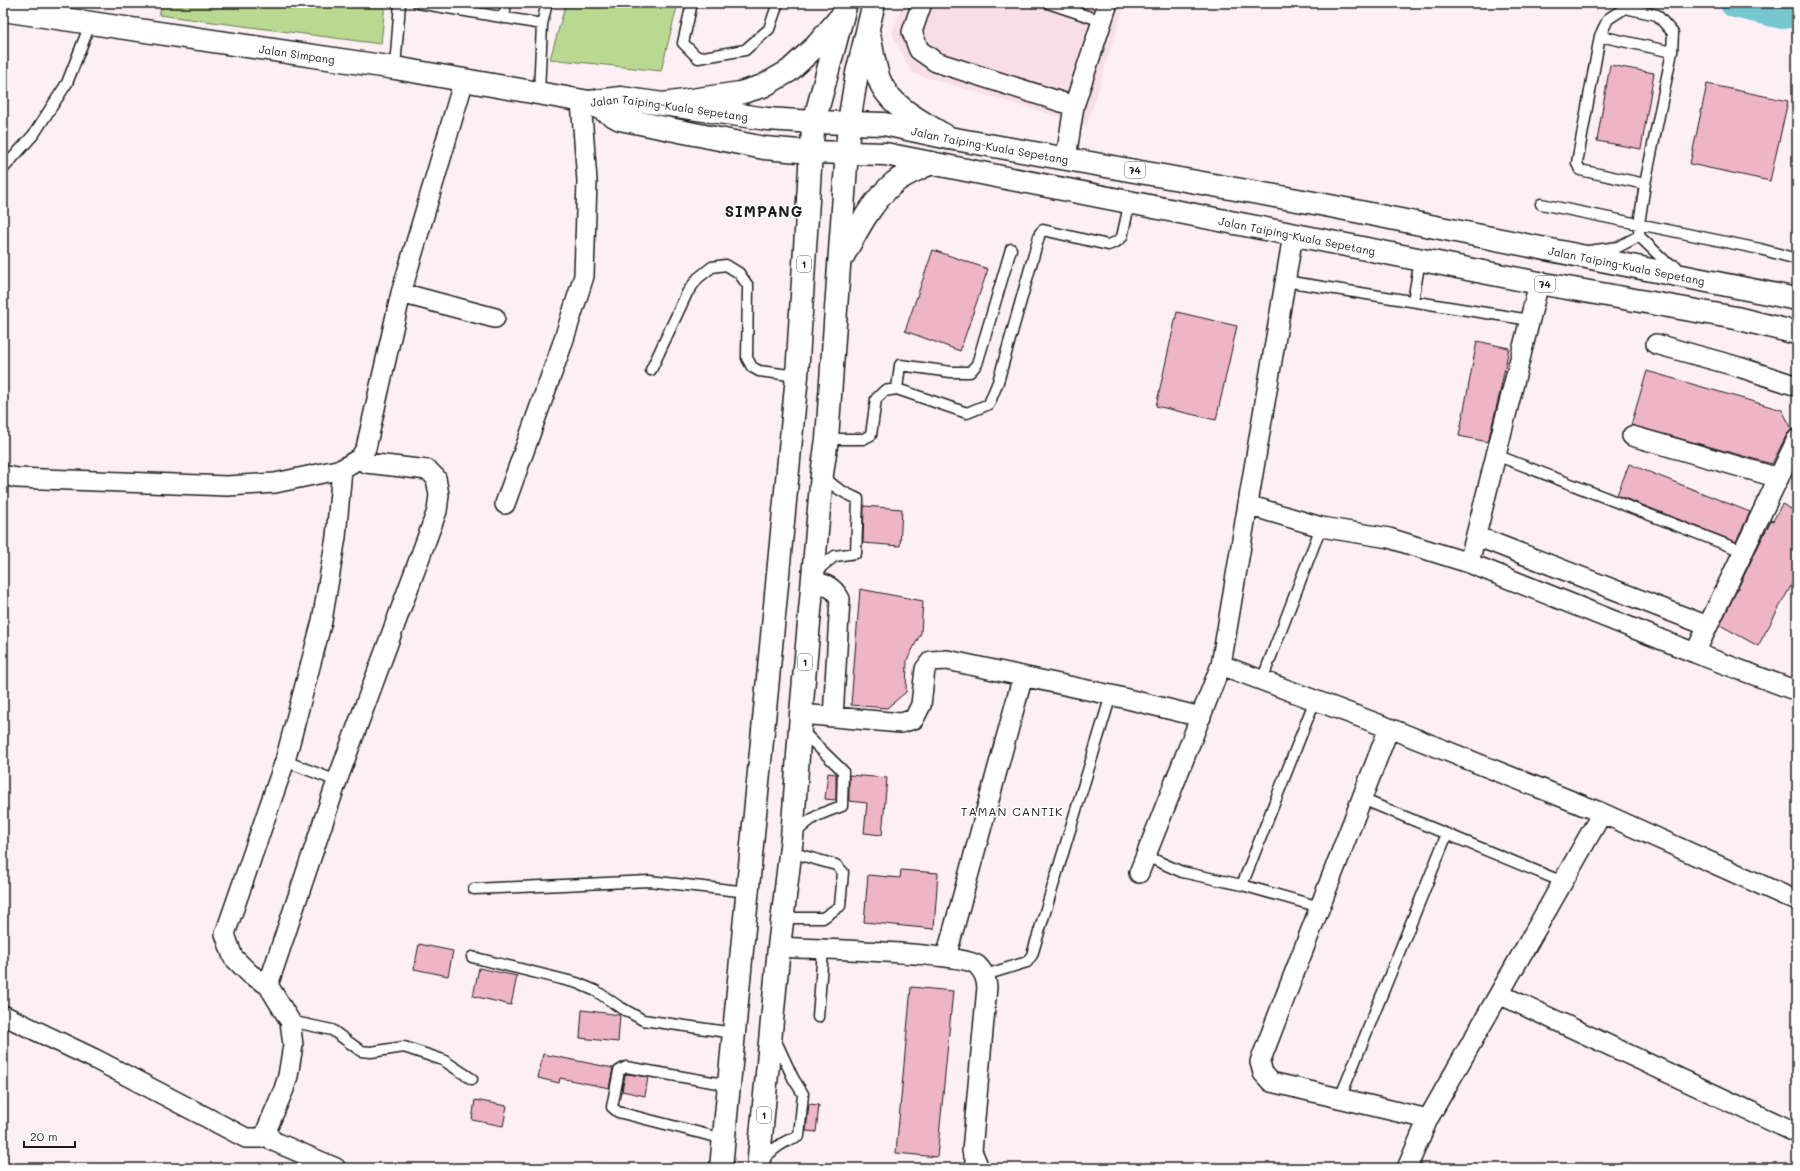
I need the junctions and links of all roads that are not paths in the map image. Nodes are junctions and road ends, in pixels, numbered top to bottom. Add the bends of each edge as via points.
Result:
1 (400, 3) edge
2 (418, 3) edge
3 (506, 3) edge
4 (547, 3) edge
5 (692, 3) edge
6 (778, 3) edge
7 (874, 3) edge
8 (922, 3) edge
9 (1048, 3) edge
10 (1108, 3) edge
11 (844, 9) edge
12 (11, 10) edge
13 (504, 18) junction
14 (1102, 21) junction
15 (91, 22) junction
16 (542, 24) junction
17 (868, 26) junction
18 (1600, 36) junction
19 (1672, 52) junction
20 (395, 68) junction
21 (464, 80) junction
22 (539, 93) junction
23 (585, 101) junction
24 (663, 104) junction
25 (1074, 106) junction
26 (814, 122) junction
27 (849, 122) junction
28 (949, 138) junction
29 (811, 152) junction
30 (848, 153) junction
31 (1066, 158) junction
32 (931, 163) junction
33 (3, 169) edge
34 (1645, 184) junction
35 (1130, 202) junction
36 (1541, 204) dead end
37 (1639, 224) junction
38 (1293, 235) junction
39 (1639, 236) junction
40 (1011, 248) dead end
41 (1569, 253) junction
42 (1797, 259) edge
43 (1420, 260) junction
44 (840, 262) junction
45 (1285, 281) junction
46 (1539, 283) junction
47 (1749, 288) junction
48 (401, 293) junction
49 (1797, 298) edge
50 (1413, 301) junction
51 (495, 318) dead end
52 (1530, 320) junction
53 (1797, 333) edge
54 (1656, 344) dead end
55 (651, 370) dead end
56 (797, 376) junction
57 (1797, 386) edge
58 (897, 389) junction
59 (1632, 436) dead end
60 (827, 439) junction
61 (1797, 440) edge
62 (1496, 455) junction
63 (360, 458) junction
64 (342, 469) junction
65 (822, 474) junction
66 (3, 475) edge
67 (1779, 478) junction
68 (505, 504) dead end
69 (1248, 506) junction
70 (1321, 527) junction
71 (1476, 536) junction
72 (1745, 552) junction
73 (1469, 563) junction
74 (813, 578) junction
75 (1708, 626) junction
76 (1696, 653) junction
77 (1221, 665) junction
78 (1023, 676) junction
79 (1262, 680) junction
80 (1797, 691) edge
81 (1111, 695) junction
82 (1315, 700) junction
83 (833, 717) junction
84 (1201, 717) junction
85 (800, 721) junction
86 (1389, 728) junction
87 (284, 761) junction
88 (336, 781) junction
89 (1362, 799) junction
90 (1602, 812) junction
91 (1447, 834) junction
92 (791, 845) junction
93 (1146, 856) junction
94 (1139, 874) dead end
95 (1563, 882) junction
96 (1242, 886) junction
97 (474, 889) dead end
98 (748, 892) junction
99 (1797, 901) edge
100 (1320, 907) junction
101 (782, 918) junction
102 (779, 948) junction
103 (823, 950) junction
104 (472, 956) dead end
105 (946, 957) junction
106 (985, 975) junction
107 (268, 985) junction
108 (1499, 994) junction
109 (3, 1015) edge
110 (818, 1017) dead end
111 (290, 1021) junction
112 (771, 1032) junction
113 (734, 1033) junction
114 (472, 1079) dead end
115 (729, 1085) junction
116 (1340, 1098) junction
117 (1428, 1119) junction
118 (266, 1133) junction
119 (1797, 1133) edge
120 (724, 1139) junction
121 (759, 1166) edge
122 (336, 1168) edge
123 (721, 1168) edge
124 (979, 1168) edge
125 (1407, 1168) edge

1 - 20 lane
2 - 13 lane
3 - 13 lane
4 - 16 lane
5 - 6 lane via 684,43 698,58 745,50 769,29
7 - 17 main road, 1
8 - 25 street via 912,32 919,50 936,62
9 - 14 lane
10 - 14 street
11 - 24 main road via 816,46 789,71 764,86 740,93
11 - 26 main road, 1
12 - 15 main road, Jalan Simpang / 74
13 - 16 lane
14 - 25 street
15 - 20 main road, Jalan Simpang / 74
15 - 33 lane via 67,83 34,134
16 - 22 lane
17 - 27 main road, 1
17 - 28 main road via 879,80 895,103
18 - 19 lane
18 - 19 lane via 1608,19 1625,8 1657,15 1673,33
18 - 34 lane via 1577,163 1580,170
19 - 34 lane
20 - 21 main road, Jalan Simpang / 74
21 - 22 main road, Jalan Simpang / 74
21 - 48 street
22 - 23 main road, Jalan Simpang / 74
23 - 24 main road, Jalan Taiping-Kuala Sepetang / 74 via 621,98
23 - 29 main road, Jalan Taiping-Kuala Sepetang / 74 via 620,119 764,148
23 - 68 street via 587,181 584,276
24 - 26 main road, Jalan Taiping-Kuala Sepetang / 74 via 767,119
25 - 31 street
26 - 27 main road, Jalan Taiping-Kuala Sepetang / 74
26 - 29 main road, 1
27 - 28 main road, Jalan Taiping-Kuala Sepetang / 74 via 884,124
27 - 30 main road, 1
28 - 31 main road, Jalan Taiping-Kuala Sepetang / 74
29 - 30 main road, Jalan Taiping-Kuala Sepetang / 74
29 - 56 main road, 1
30 - 32 main road, Jalan Taiping-Kuala Sepetang / 74 via 885,154
30 - 44 main road, 1
31 - 41 main road, Jalan Taiping-Kuala Sepetang / 74
32 - 35 main road, Jalan Taiping-Kuala Sepetang / 74
32 - 44 main road via 896,181 877,200 864,217
34 - 37 lane
35 - 38 main road, Jalan Taiping-Kuala Sepetang / 74
35 - 58 lane via 1122,236 1108,245 1043,230 1040,233 998,382 989,404 967,413
36 - 37 lane
37 - 39 lane
37 - 42 lane via 1760,248
38 - 43 main road, Jalan Taiping-Kuala Sepetang / 74
38 - 45 street
39 - 41 lane via 1618,247
39 - 47 lane via 1667,263
40 - 58 lane via 977,364 970,372 900,365
41 - 47 main road, Jalan Taiping-Kuala Sepetang / 74
43 - 46 main road, Jalan Taiping-Kuala Sepetang / 74
43 - 50 lane
44 - 60 main road, 1
45 - 50 lane
45 - 69 street
46 - 52 street
46 - 53 main road, Jalan Taiping-Kuala Sepetang / 74 via 1736,318
47 - 49 main road, Jalan Taiping-Kuala Sepetang / 74
48 - 51 street
48 - 63 street via 366,448
50 - 52 lane
52 - 62 street
54 - 57 street
55 - 56 lane via 687,293 698,278 712,267 726,265 740,273 748,286 747,358 752,367 760,371
56 - 98 main road, 1
58 - 60 lane via 884,391 876,399 871,435 863,439
59 - 67 street
60 - 65 main road, 1
61 - 67 street
62 - 71 street
62 - 72 lane
63 - 64 street
63 - 88 street via 366,463 428,470 436,478 439,495 437,511
64 - 66 street via 275,483 227,486 18,478
64 - 87 street via 336,537 322,621
65 - 74 main road, 1
65 - 74 lane via 838,490 858,499 856,553 835,556
67 - 72 street
69 - 70 street
69 - 77 street
70 - 73 street via 1389,538
70 - 79 lane
71 - 73 street
71 - 75 street
72 - 75 street
73 - 76 street
74 - 83 street via 835,590 840,599
74 - 85 main road, 1
75 - 76 street
76 - 80 street
77 - 79 street
77 - 84 street
78 - 81 street
78 - 83 street via 947,660 932,661 925,669 921,705 914,719 901,723
78 - 105 street
79 - 82 street
81 - 84 street
81 - 106 lane via 1032,955 1027,962
82 - 86 street
82 - 96 lane
83 - 85 street
84 - 93 street
85 - 92 main road, 1
85 - 92 lane via 843,771 842,806 817,815 805,824
86 - 89 street
86 - 90 street
87 - 88 lane
87 - 107 street via 225,934 233,957 250,974
88 - 107 street
89 - 91 lane
89 - 100 street
90 - 95 street
90 - 99 street
91 - 95 lane
91 - 116 lane
92 - 101 main road, 1
92 - 101 lane via 836,865 843,872 840,906 823,918
93 - 94 street
93 - 96 lane via 1182,872
95 - 108 street
96 - 100 lane
97 - 98 lane via 649,881
98 - 113 main road, 1
100 - 116 street via 1260,1062 1263,1073 1271,1082
101 - 102 main road, 1
102 - 103 street
102 - 112 main road, 1
103 - 105 street
103 - 110 lane
104 - 113 lane via 577,983 596,991 643,1020
105 - 106 street via 976,964
106 - 124 street via 987,987 972,1151
107 - 111 street
108 - 117 street
108 - 119 street
109 - 118 street via 95,1059 246,1138 260,1138
111 - 114 lane via 332,1030 361,1051 404,1047 443,1060
111 - 118 street via 293,1045 288,1076
112 - 121 main road, 1
112 - 121 lane via 803,1094 799,1136 774,1148
113 - 115 main road, 1
115 - 120 main road, 1
115 - 120 lane via 626,1067 619,1071 612,1107 618,1112
116 - 117 street
117 - 125 street
118 - 122 street via 274,1141
120 - 123 main road, 1

